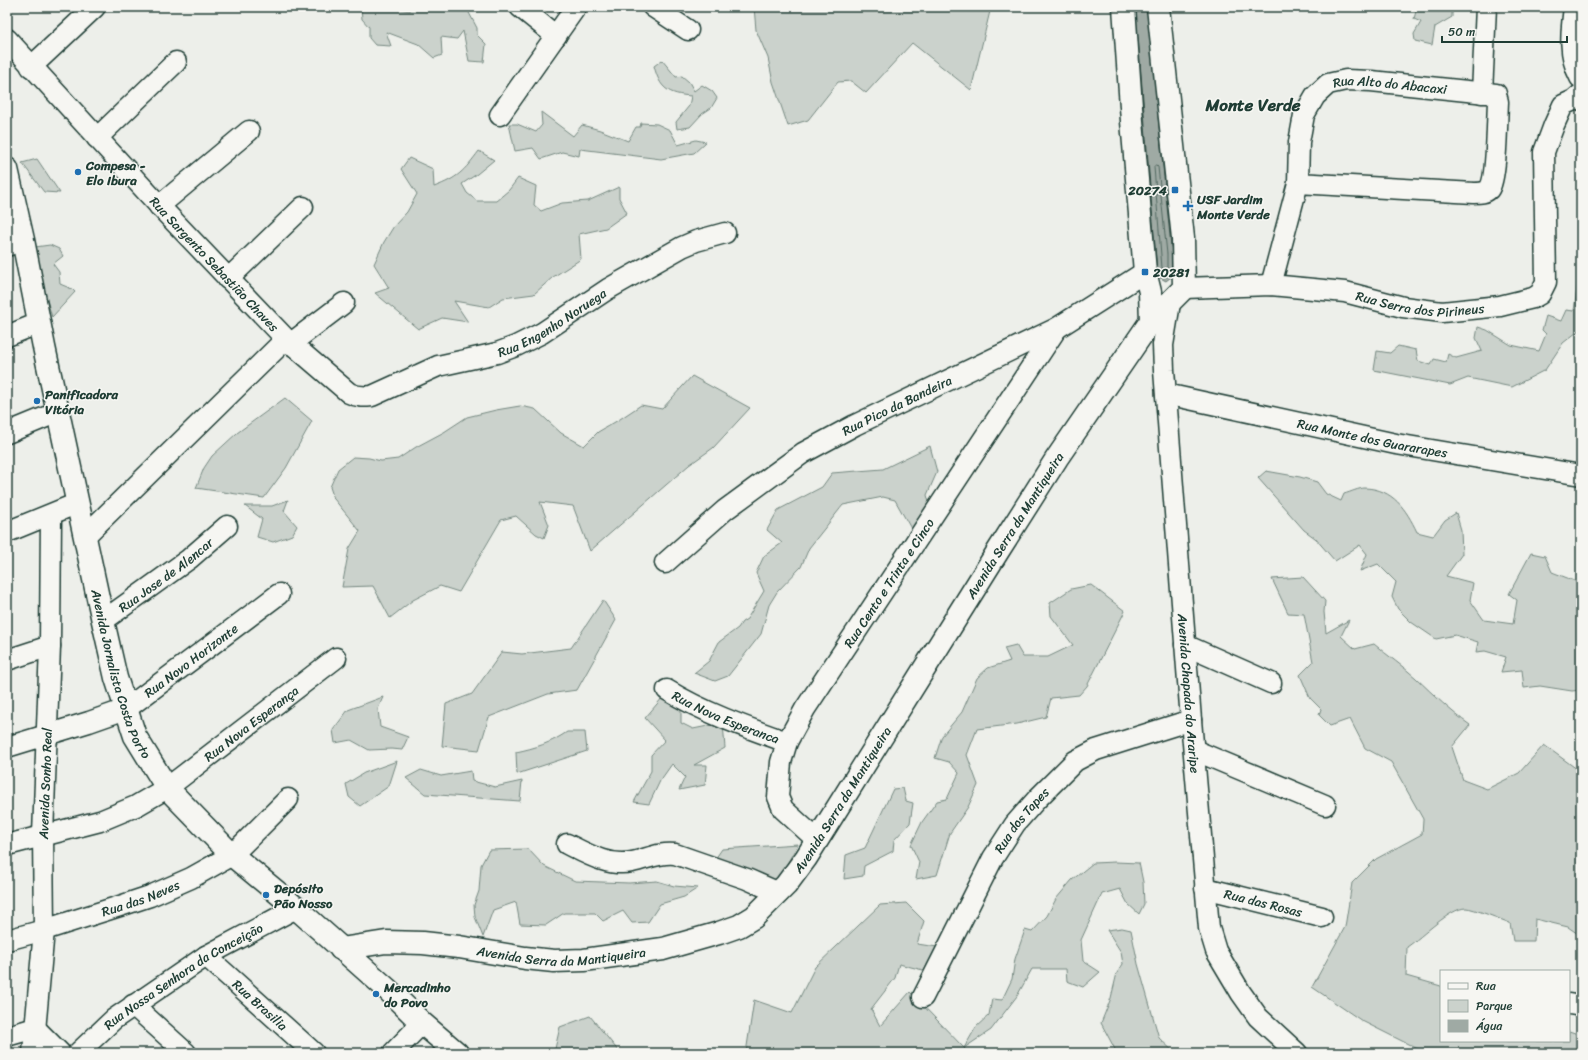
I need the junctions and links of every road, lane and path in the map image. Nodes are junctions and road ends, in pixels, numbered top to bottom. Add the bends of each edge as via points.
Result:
1 (95, 7) edge
2 (520, 7) edge
3 (576, 7) edge
4 (653, 7) edge
5 (1124, 7) edge
6 (1158, 7) edge
7 (1486, 7) edge
8 (1574, 7) edge
9 (688, 30) dead end
10 (556, 36) junction
11 (7, 39) edge
12 (176, 62) dead end
13 (31, 67) junction
14 (1581, 77) edge
15 (1485, 93) junction
16 (1581, 94) edge
17 (500, 116) dead end
18 (249, 131) dead end
19 (97, 138) junction
20 (7, 169) edge
21 (1298, 183) junction
22 (159, 206) junction
23 (303, 207) dead end
24 (725, 233) dead end
25 (15, 243) edge
26 (1145, 272) junction
27 (228, 279) junction
28 (1271, 285) junction
29 (1177, 296) junction
30 (344, 303) dead end
31 (1151, 321) junction
32 (39, 324) junction
33 (1057, 328) junction
34 (7, 336) edge
35 (288, 342) junction
36 (1166, 394) junction
37 (372, 396) joint
38 (58, 412) junction
39 (7, 433) edge
40 (1581, 475) edge
41 (78, 503) junction
42 (51, 514) junction
43 (227, 526) dead end
44 (7, 532) edge
45 (84, 536) junction
46 (665, 563) dead end
47 (279, 594) dead end
48 (103, 621) junction
49 (1185, 645) junction
50 (50, 646) junction
51 (336, 658) dead end
52 (7, 660) edge
53 (1271, 683) dead end
54 (667, 690) dead end
55 (126, 709) junction
56 (1191, 720) junction
57 (46, 734) junction
58 (788, 742) junction
59 (7, 747) edge
60 (1194, 750) junction
61 (167, 788) junction
62 (288, 800) dead end
63 (1325, 805) dead end
64 (43, 835) junction
65 (817, 840) junction
66 (567, 844) dead end
67 (7, 845) edge
68 (232, 855) junction
69 (1205, 888) junction
70 (779, 893) junction
71 (296, 908) junction
72 (1322, 917) dead end
73 (44, 930) junction
74 (7, 940) edge
75 (341, 948) junction
76 (206, 956) junction
77 (923, 997) dead end
78 (1570, 1004) edge
79 (133, 1005) junction
80 (1581, 1006) edge
81 (422, 1023) junction
82 (35, 1028) junction
83 (7, 1036) edge
84 (32, 1053) edge
85 (60, 1053) edge
86 (78, 1053) edge
87 (186, 1053) edge
88 (314, 1053) edge
89 (393, 1053) edge
90 (457, 1053) edge
91 (1298, 1053) edge

1 - 13 street
2 - 10 street
3 - 10 street
4 - 9 street
5 - 26 main road
6 - 29 main road, Avenida Chapada do Araripe via 1183,238
7 - 15 street
8 - 14 main road via 1572,50
10 - 17 street
11 - 13 street, Rua Sargento Sebastião Chaves
12 - 19 street
13 - 19 street, Rua Sargento Sebastião Chaves
15 - 21 street, Rua Alto do Abacaxi via 1371,81 1346,80 1328,84 1315,96 1304,115 1299,142
15 - 21 street via 1496,94 1498,102 1493,176 1488,190 1474,193
16 - 28 street, Rua Serra dos Pirineus via 1563,105 1544,152 1546,282 1540,294 1500,306 1442,312 1404,307 1345,292
18 - 22 street
19 - 22 street, Rua Sargento Sebastião Chaves
20 - 25 main road, Avenida Jornalista Costa Porto
21 - 28 street, Rua Alto do Abacaxi
22 - 27 street, Rua Sargento Sebastião Chaves
23 - 27 street
24 - 37 street, Rua Engenho Noruega via 696,240 675,251 608,289 542,333 516,346 438,366
25 - 32 main road, Avenida Jornalista Costa Porto
26 - 31 main road via 1150,292
26 - 33 street, Rua Pico da Bandeira
27 - 35 street, Rua Sargento Sebastião Chaves
28 - 29 street, Rua Serra dos Pirineus
29 - 31 main road
29 - 36 street, Avenida Chapada do Araripe via 1163,345
30 - 35 street
31 - 65 main road, Avenida Serra da Mantiqueira via 1057,458
32 - 34 street
32 - 38 main road, Avenida Jornalista Costa Porto
33 - 46 street, Rua Pico da Bandeira via 855,425 803,453 725,510
33 - 58 street, Rua Cento e Trinta e Cinco via 809,703
35 - 37 street, Rua Sargento Sebastião Chaves via 349,393 363,397
35 - 45 street
36 - 40 street, Rua Monte dos Guararapes via 1396,444
36 - 49 street, Avenida Chapada do Araripe
38 - 39 street
38 - 41 main road, Avenida Jornalista Costa Porto
41 - 42 street
41 - 45 main road, Avenida Jornalista Costa Porto
42 - 44 street
42 - 50 street, Avenida Sonho Real
43 - 48 street, Rua Jose de Alencar via 189,559
45 - 48 main road, Avenida Jornalista Costa Porto
47 - 55 street, Rua Novo Horizonte
48 - 55 main road, Avenida Jornalista Costa Porto
49 - 53 street
49 - 56 street, Avenida Chapada do Araripe
50 - 52 street
50 - 57 street, Avenida Sonho Real
51 - 61 street, Rua Nova Esperança
54 - 58 street, Rua Nova Esperanca via 725,720
55 - 57 street, Rua Novo Horizonte
55 - 61 main road, Avenida Jornalista Costa Porto via 135,736
56 - 60 street, Avenida Chapada do Araripe
56 - 77 street, Rua dos Tapes via 1096,750 1075,761 1037,799 1015,824 993,858
57 - 59 street, Rua Novo Horizonte
57 - 64 street, Avenida Sonho Real
58 - 65 street, Rua Cento e Trinta e Cinco via 779,771 778,797 783,809
60 - 63 street
60 - 69 street, Avenida Chapada do Araripe
61 - 64 street, Rua Nova Esperança via 136,806 100,821
61 - 68 main road, Avenida Jornalista Costa Porto
62 - 68 street, Rua das Neves
64 - 67 street, Rua Nova Esperança
64 - 73 street, Avenida Sonho Real
65 - 70 main road, Avenida Serra da Mantiqueira
66 - 70 street via 594,857 616,863 633,862 666,853 675,854
68 - 71 main road, Avenida Jornalista Costa Porto
68 - 73 street, Rua das Neves via 192,878 150,896
69 - 72 street, Rua das Rosas
69 - 91 street, Avenida Chapada do Araripe via 1209,928 1216,951 1258,1017
70 - 75 main road, Avenida Serra da Mantiqueira via 754,917 719,933 663,949 584,960 554,961 525,958 423,943 386,942
71 - 75 main road, Avenida Jornalista Costa Porto
71 - 76 street, Rua Nossa Senhora da Conceição
73 - 74 street, Rua das Neves
73 - 82 street, Avenida Sonho Real
75 - 81 main road, Avenida Jornalista Costa Porto
76 - 79 street, Rua Nossa Senhora da Conceição
76 - 88 street, Rua Brasilia
78 - 80 street
79 - 86 street, Rua Nossa Senhora da Conceição
79 - 87 street
81 - 89 street
81 - 90 main road, Avenida Jornalista Costa Porto
82 - 83 street
82 - 84 street, Avenida Sonho Real
82 - 85 street

